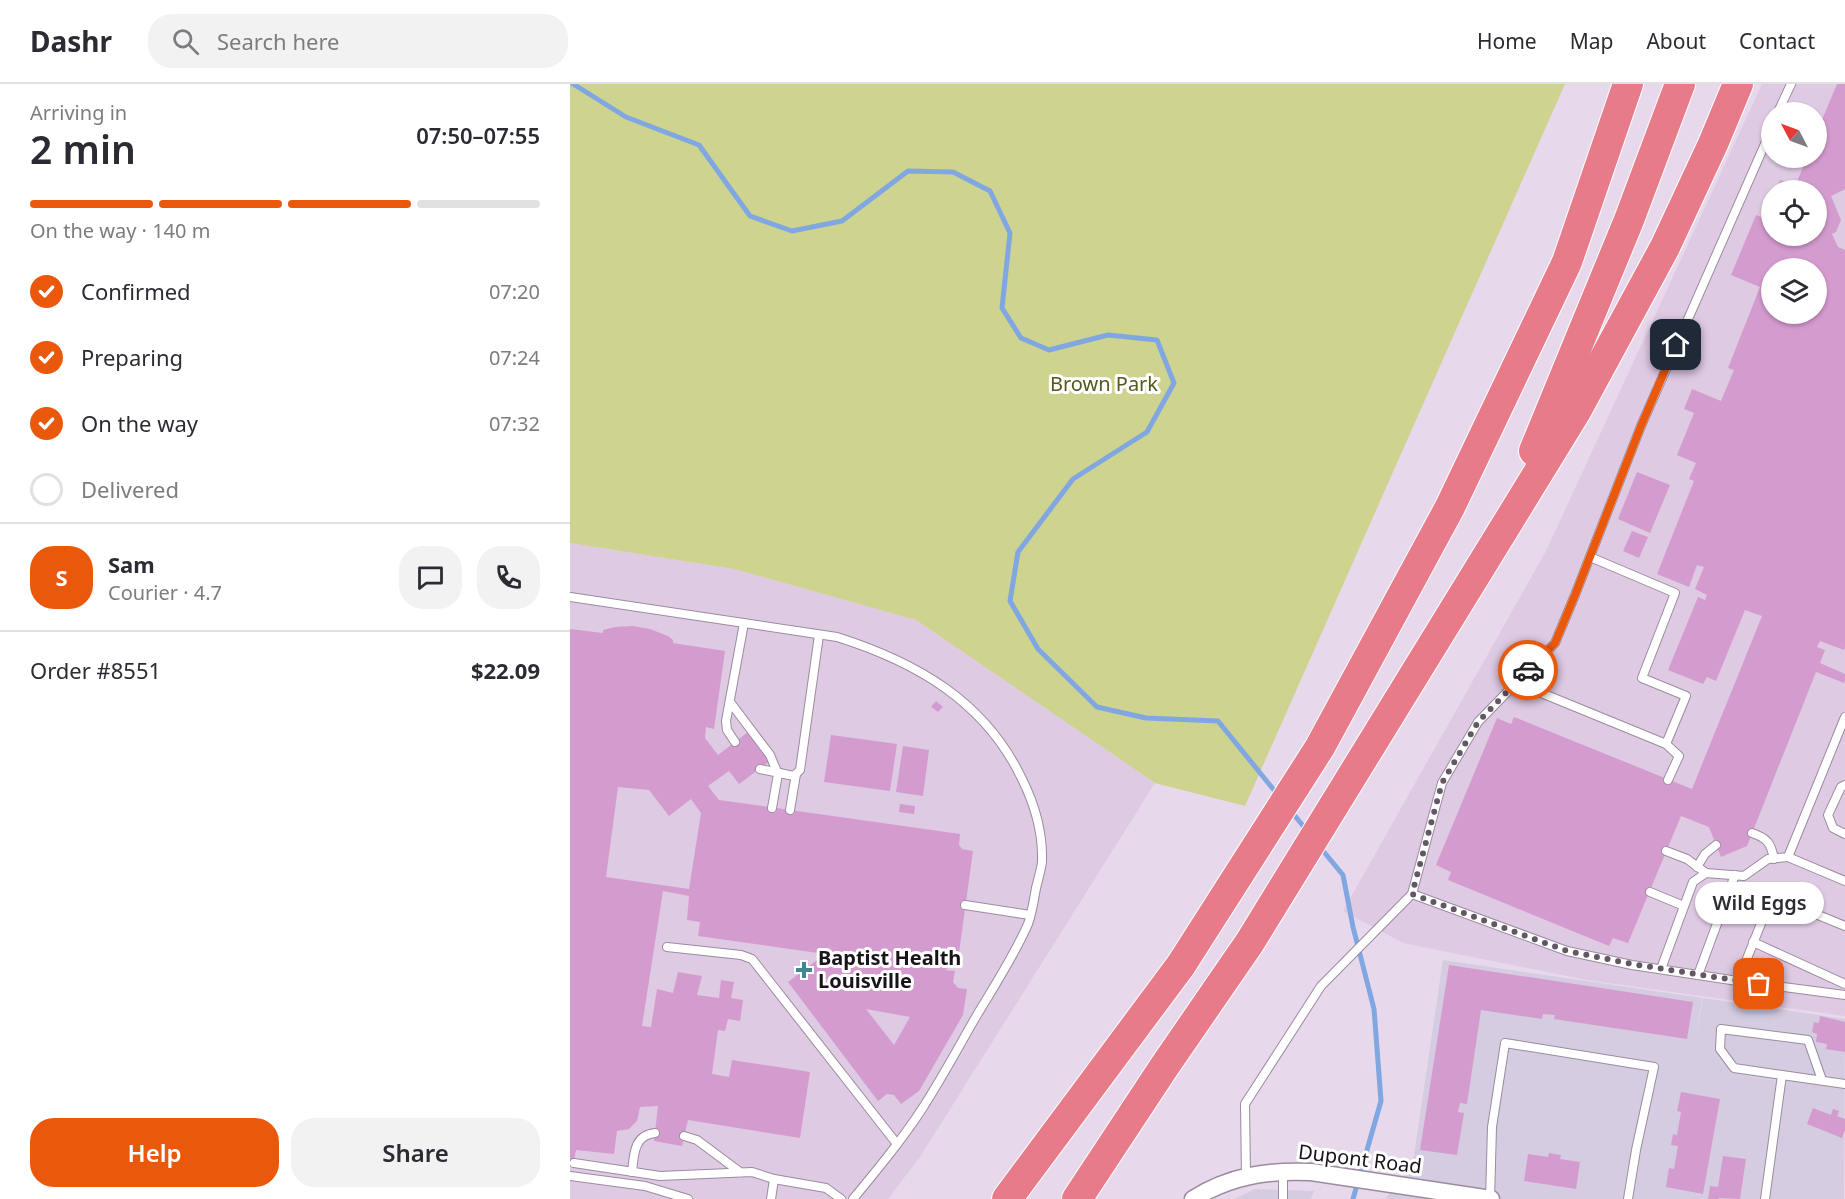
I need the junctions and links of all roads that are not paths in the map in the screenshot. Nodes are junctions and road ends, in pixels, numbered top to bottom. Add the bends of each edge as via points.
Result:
1 (1628, 84) edge
2 (1680, 84) edge
3 (1738, 84) edge
4 (1791, 84) edge
5 (1783, 102) edge
6 (1761, 153) edge
7 (1490, 550) junction
8 (1590, 557) junction
9 (570, 597) edge
10 (744, 623) junction
11 (819, 635) junction
12 (1524, 675) junction
13 (730, 702) junction
14 (1845, 717) edge
15 (735, 742) dead end
16 (1666, 744) junction
17 (760, 769) dead end
18 (778, 774) junction
19 (796, 774) junction
20 (1668, 780) dead end
21 (1845, 785) edge
22 (772, 808) dead end
23 (790, 810) dead end
24 (1752, 833) dead end
25 (1845, 834) edge
26 (1716, 845) dead end
27 (1666, 851) dead end
28 (1788, 857) junction
29 (1774, 858) junction
30 (1697, 867) junction
31 (1706, 873) junction
32 (1735, 875) junction
33 (1845, 881) edge
34 (1650, 892) dead end
35 (1412, 894) junction
36 (965, 905) dead end
37 (1684, 906) junction
38 (1030, 915) junction
39 (1845, 926) edge
40 (1753, 942) junction
41 (667, 947) dead end
42 (1661, 969) junction
43 (1698, 975) junction
44 (1738, 981) junction
45 (1845, 984) edge
46 (1845, 995) edge
47 (1782, 1075) junction
48 (1822, 1080) junction
49 (1845, 1084) edge
50 (655, 1133) dead end
51 (684, 1136) dead end
52 (897, 1144) junction
53 (574, 1163) dead end
54 (1283, 1171) junction
55 (632, 1172) junction
56 (740, 1173) junction
57 (675, 1175) junction
58 (570, 1176) edge
59 (1246, 1177) junction
60 (774, 1179) junction
61 (645, 1186) junction
62 (688, 1199) edge
63 (771, 1199) edge
64 (841, 1199) edge
65 (853, 1199) edge
66 (1007, 1199) edge
67 (1077, 1199) edge
68 (1192, 1199) edge
69 (1283, 1199) edge
70 (1490, 1199) edge
71 (1628, 1199) edge
72 (1765, 1199) edge

1 - 66 highway via 1567,262 1450,507 1311,760 1180,965
2 - 7 highway via 1629,220
3 - 7 highway via 1665,247 1575,413
4 - 5 lane
6 - 8 lane via 1641,426
7 - 67 highway via 1250,942
8 - 12 lane via 1555,643
8 - 16 lane via 1675,593 1642,678 1686,696
9 - 10 lane
10 - 11 lane
10 - 13 lane
11 - 19 lane via 800,770
11 - 38 lane via 870,648 929,677 980,716 1003,743 1029,791 1041,839 1042,864
12 - 16 lane via 1539,692
12 - 35 lane via 1478,722 1442,783
13 - 15 lane via 727,730
13 - 18 lane via 770,755
14 - 28 lane
16 - 20 lane via 1679,756
17 - 18 lane
18 - 19 lane
18 - 22 lane
19 - 23 lane
21 - 25 lane via 1828,815 1833,828
24 - 29 lane via 1763,836 1772,847
26 - 30 lane
27 - 30 lane
28 - 29 lane
28 - 33 lane
29 - 32 lane via 1744,876
30 - 31 lane
31 - 32 lane
31 - 37 lane via 1693,882
32 - 43 lane
34 - 37 lane
35 - 42 lane via 1567,951
35 - 59 lane via 1321,986 1245,1104
36 - 38 lane
37 - 42 lane
38 - 52 lane via 1011,957 922,1109
39 - 40 lane via 1779,899 1770,901
40 - 44 lane
40 - 45 lane
41 - 52 lane via 752,959
42 - 43 lane
43 - 44 lane
44 - 46 lane
47 - 48 lane
47 - 48 lane via 1734,1068 1720,1049 1721,1029 1808,1040
47 - 72 lane
48 - 49 lane
50 - 55 lane via 639,1139 634,1148
51 - 56 lane via 697,1140
52 - 65 lane
53 - 55 lane
54 - 59 street, Dupont Road
54 - 69 lane
54 - 70 street, Dupont Road
55 - 57 lane
56 - 57 lane
56 - 60 lane via 752,1172
57 - 61 lane
58 - 61 lane
59 - 68 street, Dupont Road
60 - 63 lane
60 - 64 lane via 816,1185
61 - 62 lane
70 - 71 lane via 1492,1127 1505,1043 1654,1066

